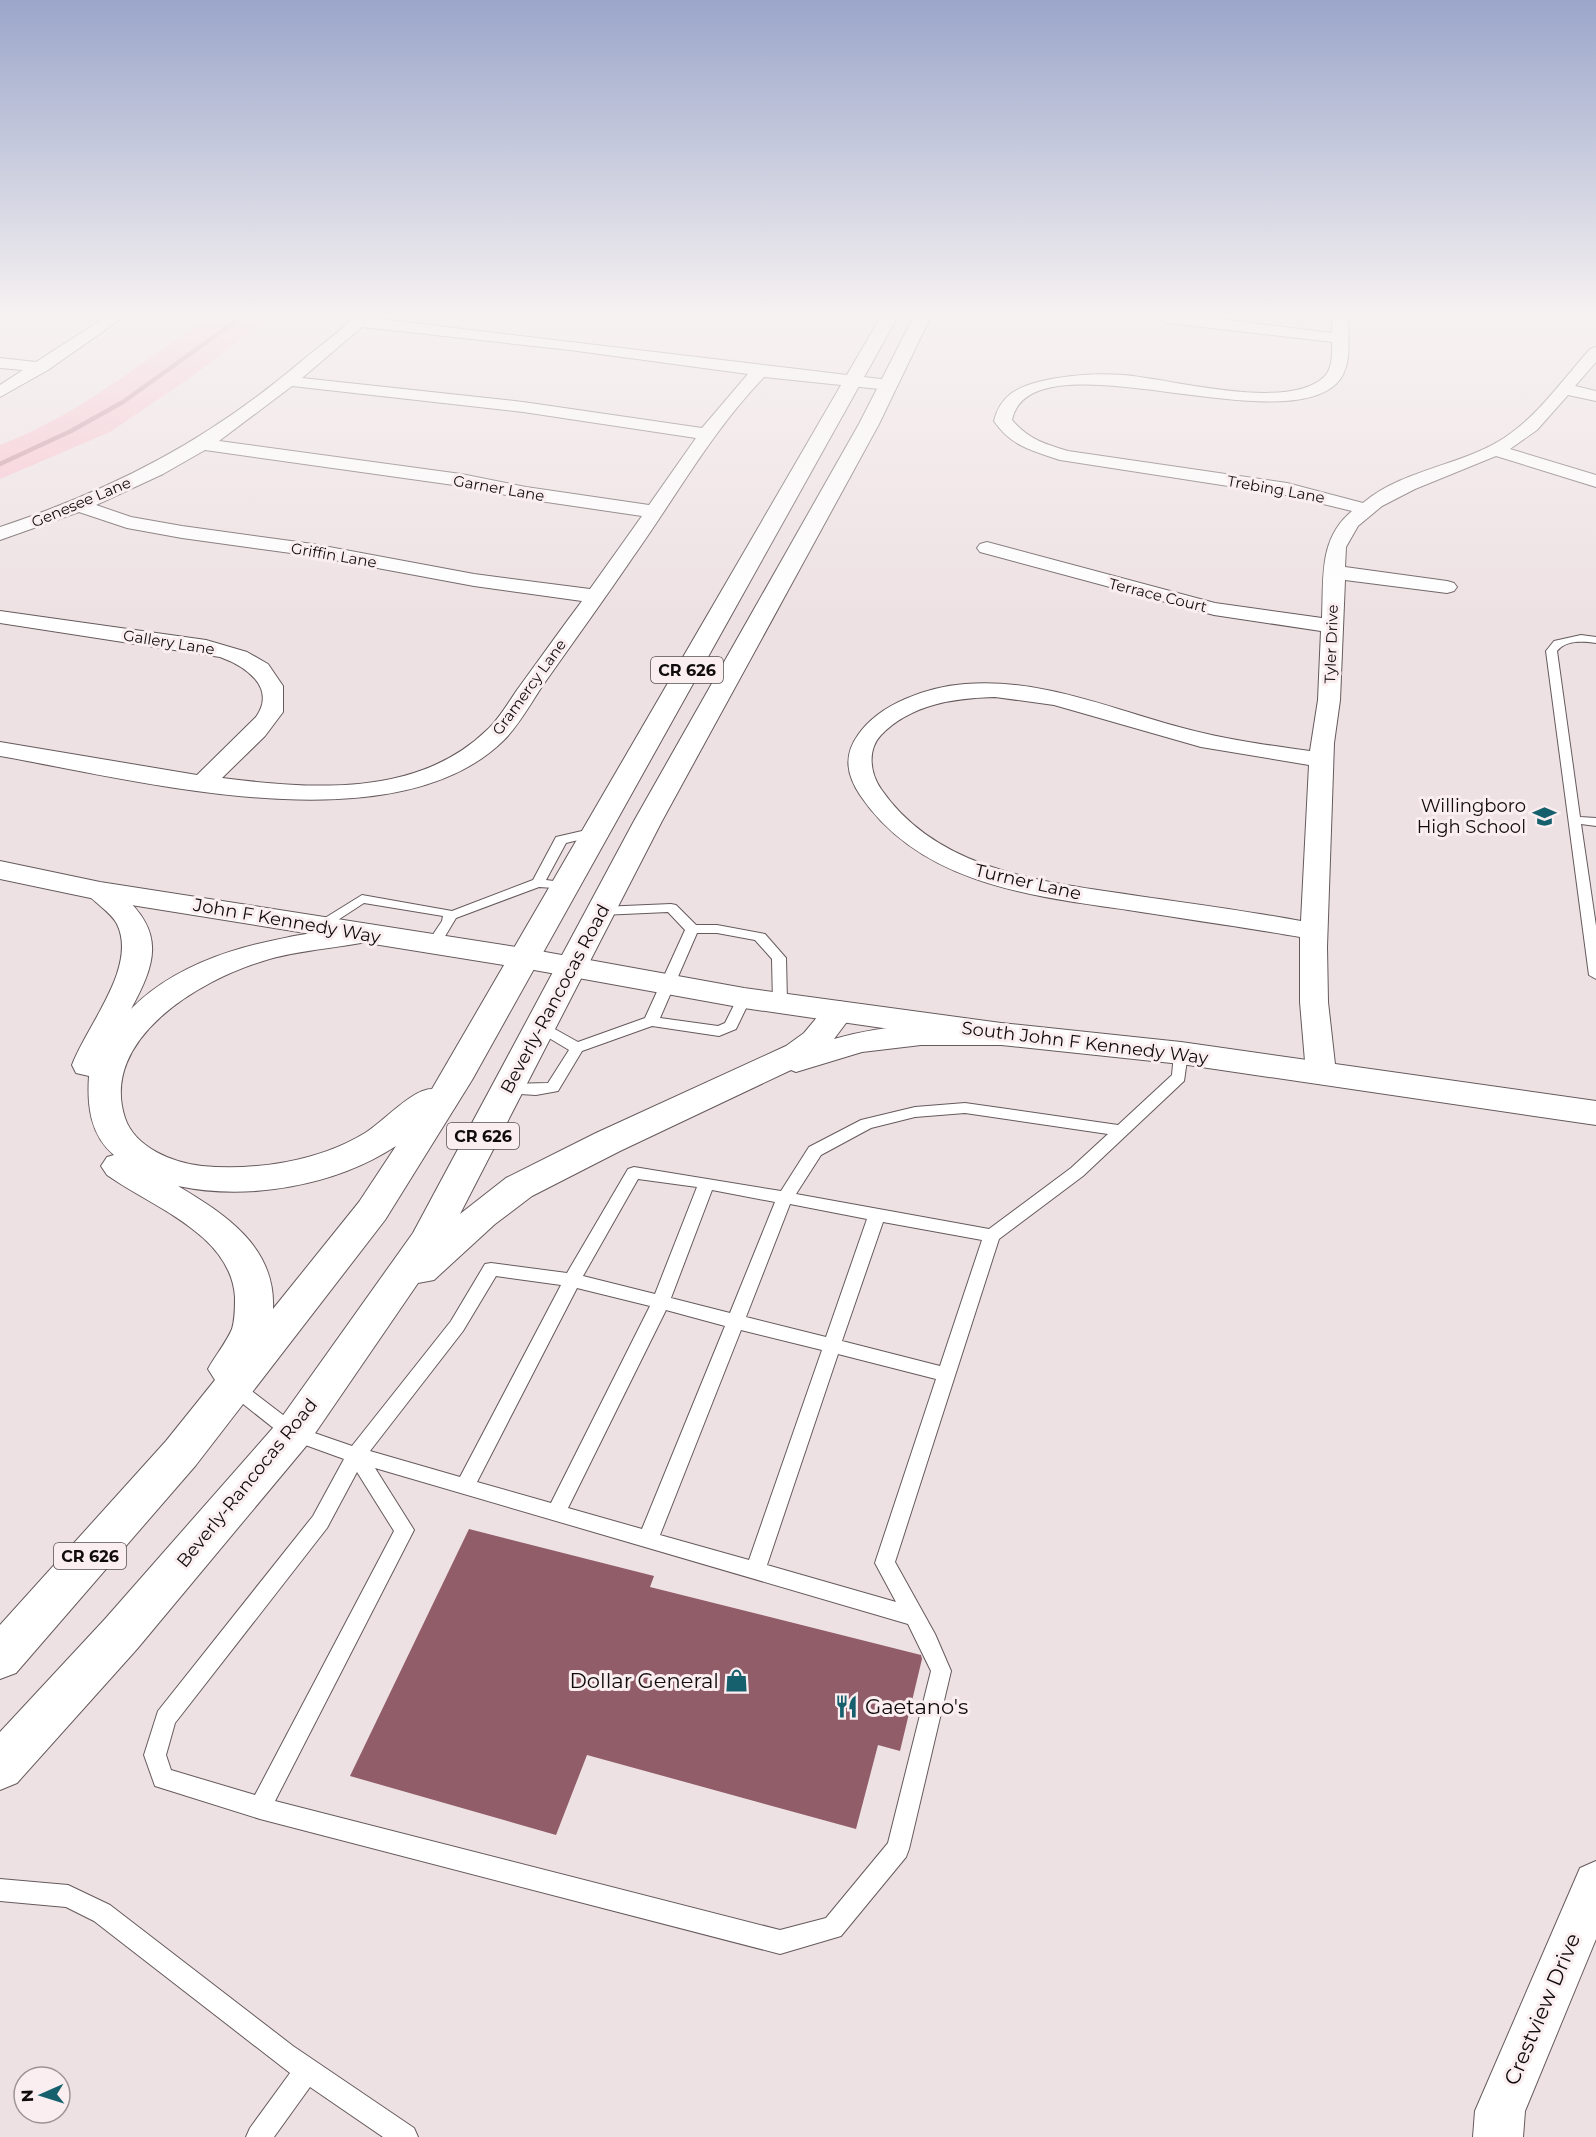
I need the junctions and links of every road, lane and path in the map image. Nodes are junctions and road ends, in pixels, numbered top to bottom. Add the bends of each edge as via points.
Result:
1 (242, 418) edge
2 (596, 418) edge
3 (720, 418) edge
4 (831, 418) edge
5 (871, 418) edge
6 (1003, 418) edge
7 (1539, 418) edge
8 (708, 434) junction
9 (201, 444) junction
10 (1494, 450) junction
11 (1596, 481) edge
12 (76, 505) junction
13 (1365, 509) junction
14 (654, 512) junction
15 (0, 534) edge
16 (987, 548) dead end
17 (1334, 572) junction
18 (1447, 587) dead end
19 (594, 596) junction
20 (0, 617) edge
21 (1333, 626) junction
22 (1596, 640) edge
23 (0, 749) edge
24 (1322, 760) junction
25 (203, 783) junction
26 (1575, 820) junction
27 (1596, 822) edge
28 (595, 832) junction
29 (0, 870) edge
30 (538, 883) junction
31 (564, 886) junction
32 (100, 891) junction
33 (601, 911) junction
34 (450, 916) junction
35 (319, 926) junction
36 (692, 929) junction
37 (1313, 931) junction
38 (362, 934) junction
39 (433, 945) junction
40 (523, 958) junction
41 (574, 967) junction
42 (1596, 975) edge
43 (669, 982) junction
44 (744, 998) junction
45 (780, 1003) junction
46 (839, 1011) junction
47 (651, 1021) junction
48 (539, 1026) junction
49 (1001, 1034) junction
50 (577, 1048) junction
51 (1181, 1053) junction
52 (771, 1068) junction
53 (1321, 1073) junction
54 (455, 1080) junction
55 (508, 1089) junction
56 (1596, 1113) edge
57 (1121, 1131) junction
58 (707, 1183) junction
59 (785, 1197) junction
60 (876, 1214) junction
61 (992, 1236) junction
62 (572, 1280) junction
63 (386, 1301) junction
64 (661, 1302) junction
65 (738, 1322) junction
66 (833, 1346) junction
67 (947, 1375) junction
68 (234, 1387) junction
69 (293, 1433) junction
70 (181, 1454) junction
71 (356, 1455) junction
72 (465, 1487) junction
73 (556, 1513) junction
74 (648, 1540) junction
75 (756, 1571) junction
76 (915, 1617) junction
77 (0, 1659) edge
78 (0, 1767) edge
79 (260, 1808) junction
80 (1596, 1884) edge
81 (0, 1890) edge
82 (307, 2070) junction
83 (259, 2137) edge
84 (405, 2137) edge
85 (1498, 2137) edge

1 - 9 street, Genesee Lane
2 - 8 street
3 - 8 street, Gramercy Lane
4 - 28 main road, CR 626
5 - 33 main road, Beverly-Rancocas Road / CR 626
6 - 13 street, Trebing Lane via 1017,437 1029,445 1066,456 1287,489
7 - 10 street, Tyler Drive
8 - 14 street, Gramercy Lane
9 - 12 street, Genesee Lane
9 - 14 street, Garner Lane
10 - 11 street
10 - 13 street, Tyler Drive via 1408,485
12 - 15 street, Genesee Lane
12 - 19 street, Griffin Lane via 127,522 182,532
13 - 17 street, Tyler Drive via 1350,523 1336,548
14 - 19 street, Gramercy Lane
16 - 21 street, Terrace Court via 1214,609
17 - 18 street
17 - 21 street, Tyler Drive
19 - 25 street, Gramercy Lane via 497,734 446,770 423,780 333,794 269,793
20 - 25 street, Gallery Lane via 228,651 260,667 274,687 273,709
21 - 24 street, Tyler Drive
22 - 26 lane via 1581,638 1557,643 1551,651
23 - 25 street, Gramercy Lane
24 - 37 street, Tyler Drive
24 - 37 street, Turner Lane via 1201,740 1064,699 1012,691 964,691 908,706 875,729 859,758 869,791 883,807 940,855 967,868 1044,888
26 - 27 lane
26 - 42 lane
28 - 30 lane via 561,840
28 - 31 main road, CR 626
29 - 32 main road, John F Kennedy Way
30 - 31 lane
30 - 34 lane
31 - 40 main road, CR 626
32 - 35 main road, John F Kennedy Way
32 - 70 main road via 131,921 137,944 135,969 89,1060 81,1092 85,1124 104,1153 136,1179 215,1227 243,1256 256,1290 251,1328
33 - 36 lane via 671,908
33 - 41 main road, Beverly-Rancocas Road / CR 626
34 - 35 lane via 362,899
34 - 39 lane
35 - 38 main road, John F Kennedy Way
36 - 43 lane
36 - 45 lane via 760,937 779,958
37 - 53 street, Tyler Drive
38 - 39 main road, John F Kennedy Way
38 - 54 main road via 238,959 167,995 137,1022 114,1052 102,1084 105,1115 121,1142 149,1164 188,1177 276,1177 358,1152 396,1129
39 - 40 main road, John F Kennedy Way
40 - 41 main road, John F Kennedy Way
40 - 54 main road, CR 626
41 - 43 main road, South John F Kennedy Way
41 - 48 main road, Beverly-Rancocas Road / CR 626
43 - 44 main road, South John F Kennedy Way
43 - 47 lane
44 - 45 main road, South John F Kennedy Way
44 - 47 lane via 732,1026 720,1030
45 - 46 main road, South John F Kennedy Way
46 - 49 main road, South John F Kennedy Way
46 - 52 main road via 815,1041
47 - 50 lane
48 - 50 lane
48 - 55 main road, Beverly-Rancocas Road / CR 626
49 - 51 main road, South John F Kennedy Way
49 - 52 main road via 921,1034 860,1042
50 - 55 lane via 553,1087
51 - 53 main road, South John F Kennedy Way
51 - 57 lane via 1179,1077
52 - 63 main road via 519,1187
53 - 56 main road, South John F Kennedy Way
54 - 68 main road, CR 626 via 372,1211
55 - 63 main road, Beverly-Rancocas Road / CR 626 via 427,1242
57 - 59 lane via 965,1108 915,1112 866,1124 815,1151
57 - 61 lane via 1077,1172
58 - 59 lane
58 - 62 lane via 634,1173
58 - 64 lane
59 - 60 lane
59 - 65 lane
60 - 61 lane
60 - 66 lane
61 - 67 lane
62 - 64 lane
62 - 71 lane via 491,1269 457,1326
62 - 72 lane
63 - 69 main road, Beverly-Rancocas Road / CR 626
64 - 65 lane
64 - 73 lane
65 - 66 lane
65 - 74 lane
66 - 67 lane
66 - 75 lane
67 - 76 lane via 885,1563
68 - 69 lane
68 - 70 main road, CR 626
69 - 71 lane
69 - 78 main road, Beverly-Rancocas Road / CR 626
70 - 77 main road, CR 626
71 - 72 lane
71 - 79 lane via 404,1530
71 - 79 lane via 320,1522 166,1718 155,1755 163,1778
72 - 73 lane
73 - 74 lane
74 - 75 lane
75 - 76 lane
76 - 79 lane via 941,1671 898,1849 833,1928 780,1942
80 - 85 street, Crestview Drive via 1500,2111
81 - 82 lane via 68,1896 102,1912
82 - 83 lane
82 - 84 lane

